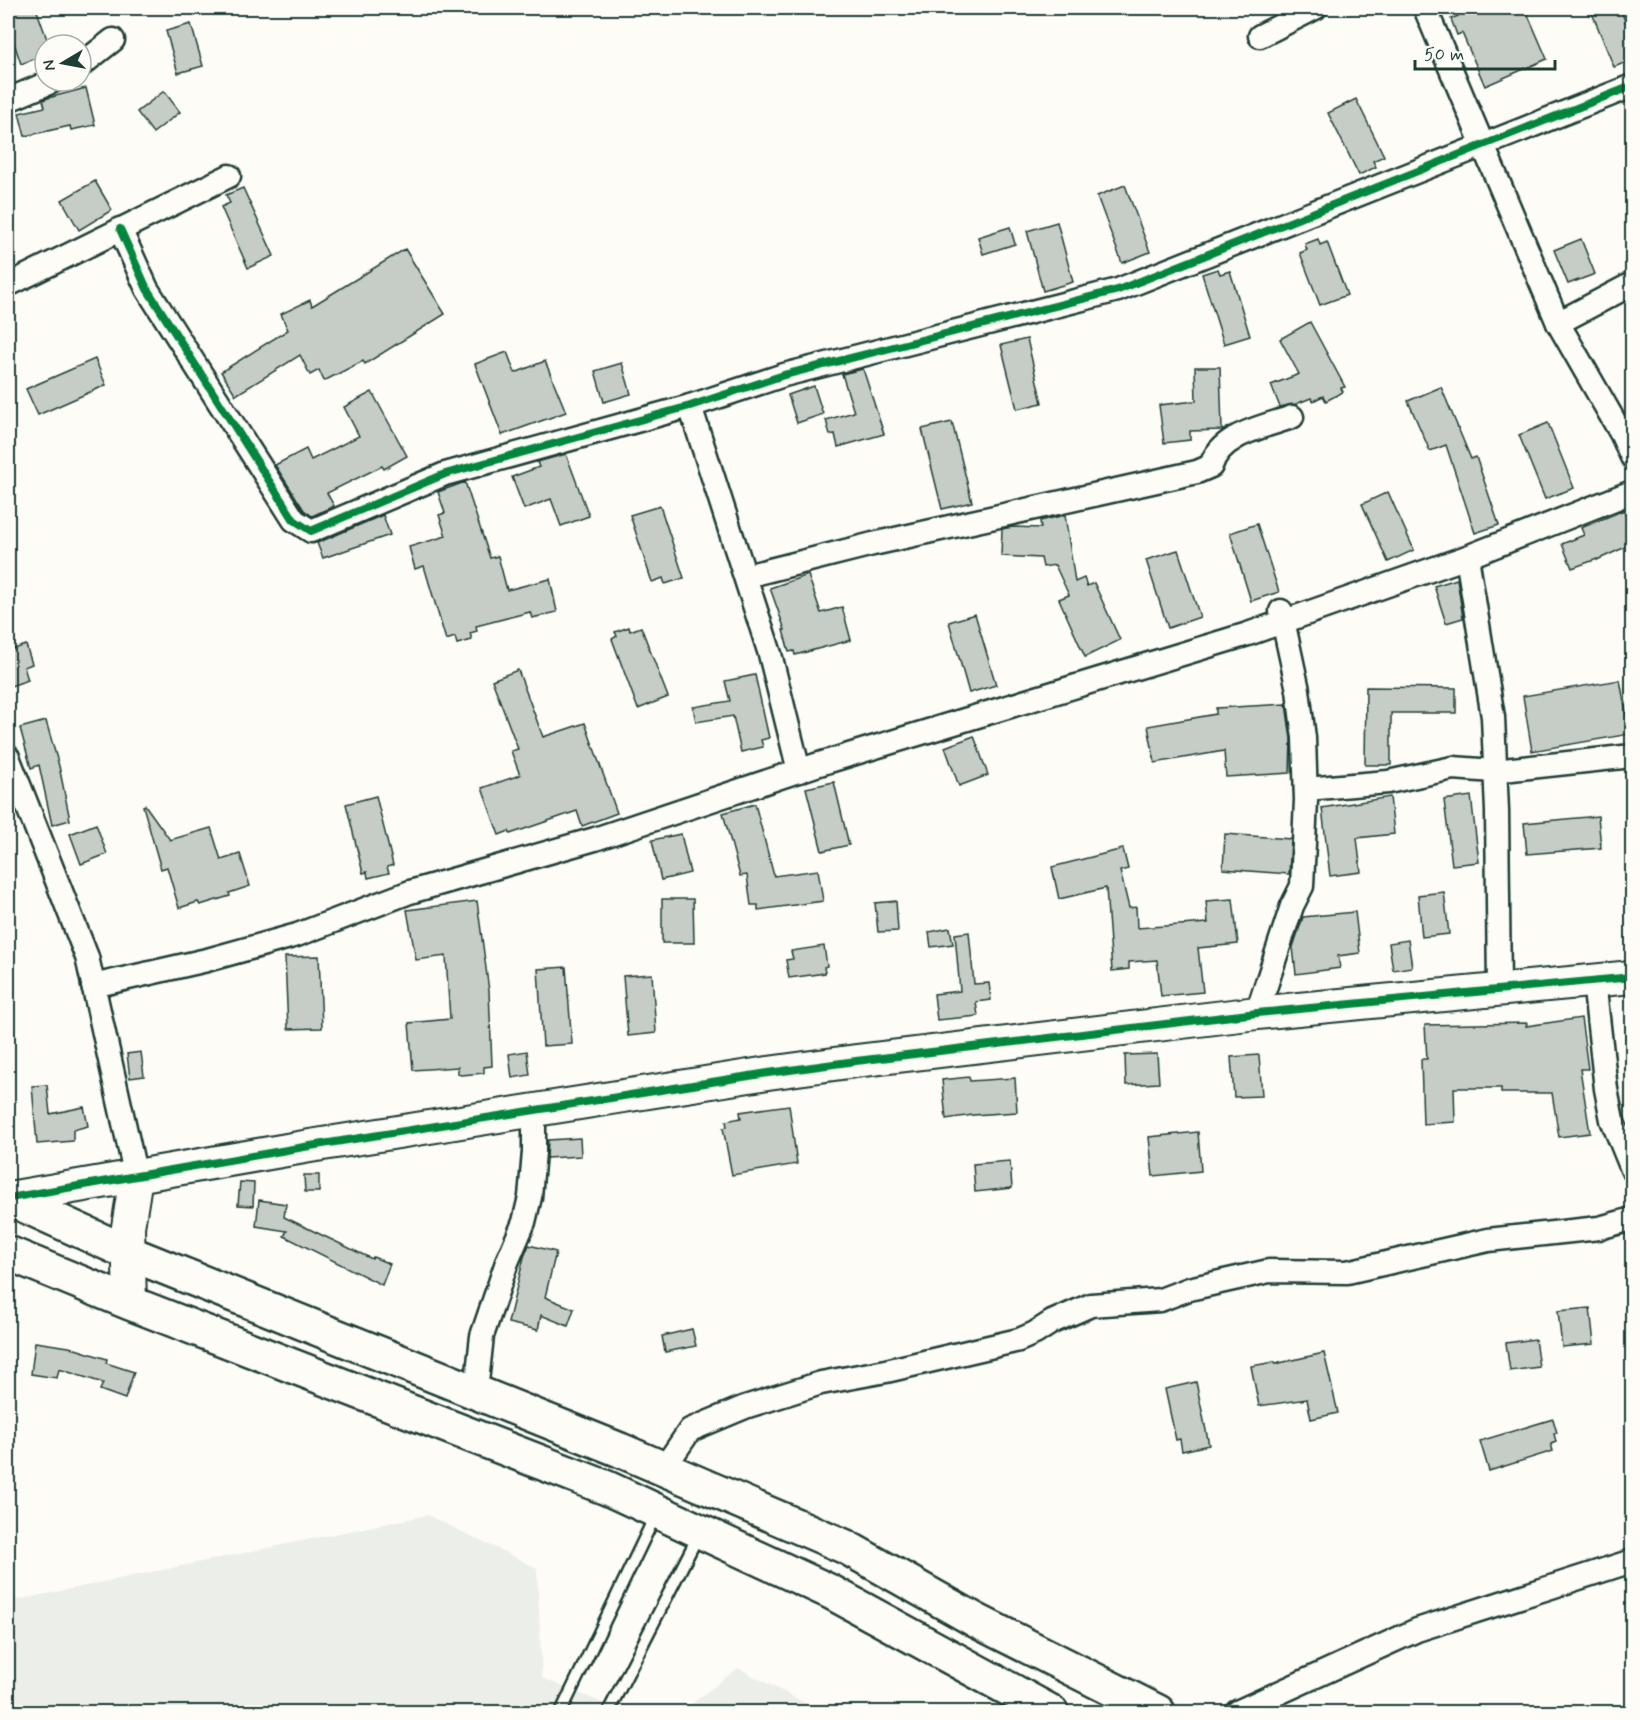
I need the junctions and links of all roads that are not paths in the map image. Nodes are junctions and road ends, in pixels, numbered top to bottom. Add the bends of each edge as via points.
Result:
1 (1315, 8) edge
2 (1425, 8) edge
3 (1260, 36) dead end
4 (113, 40) dead end
5 (93, 56) edge
6 (1632, 86) edge
7 (33, 89) edge
8 (8, 100) edge
9 (1482, 144) junction
10 (229, 176) dead end
11 (120, 229) junction
12 (1632, 284) edge
13 (8, 285) edge
14 (1558, 323) junction
15 (690, 406) junction
16 (1292, 417) dead end
17 (1632, 457) edge
18 (1632, 492) edge
19 (1467, 557) junction
20 (746, 576) junction
21 (1281, 610) dead end
22 (1632, 756) edge
23 (8, 757) edge
24 (799, 771) junction
25 (1494, 771) junction
26 (1306, 789) junction
27 (1632, 977) edge
28 (1594, 981) junction
29 (93, 986) junction
30 (1499, 989) junction
31 (1257, 1013) junction
32 (534, 1110) junction
33 (1632, 1168) edge
34 (136, 1177) junction
35 (8, 1198) edge
36 (1632, 1219) edge
37 (129, 1252) junction
38 (8, 1254) edge
39 (130, 1303) junction
40 (483, 1394) junction
41 (474, 1436) junction
42 (664, 1468) junction
43 (658, 1512) junction
44 (700, 1531) junction
45 (1632, 1561) edge
46 (977, 1621) junction
47 (951, 1658) junction
48 (561, 1713) edge
49 (608, 1713) edge
50 (1051, 1713) edge
51 (1158, 1713) edge
52 (1237, 1713) edge

1 - 3 street
2 - 9 street
4 - 5 street
6 - 9 street
7 - 8 street
9 - 14 street
9 - 15 street via 1118,290 784,375
10 - 11 street
11 - 13 street
11 - 15 street via 153,299 294,520 311,531 445,474
12 - 14 street
14 - 17 street
15 - 20 street
16 - 20 street via 1231,440 1213,457 1211,466 1197,472
18 - 19 street
19 - 24 street via 1248,634
19 - 25 street via 1493,717
20 - 24 street
21 - 26 street via 1298,690
22 - 25 street
23 - 29 street via 87,957
24 - 29 street via 595,839 411,892 297,935
25 - 26 street via 1453,768 1388,782
25 - 30 street
26 - 31 street via 1302,886
27 - 28 street
28 - 30 street
28 - 33 street via 1612,1120
29 - 34 street
30 - 31 street
31 - 32 street via 856,1061
32 - 34 street
32 - 40 street via 530,1197 482,1336
34 - 35 street
34 - 37 street via 128,1227
35 - 37 highway
36 - 42 street via 1599,1228 1488,1240 1347,1272 1269,1271 1189,1289 1160,1300 1091,1305 1019,1340 822,1383 746,1407 690,1431
37 - 39 street
37 - 40 highway
38 - 39 highway
39 - 41 highway
40 - 41 highway
40 - 42 highway
41 - 43 highway
42 - 46 highway via 846,1547
43 - 44 highway
43 - 48 lane
44 - 47 highway via 831,1592
44 - 49 lane
45 - 52 street via 1417,1630
46 - 47 highway
46 - 51 highway
47 - 50 highway

